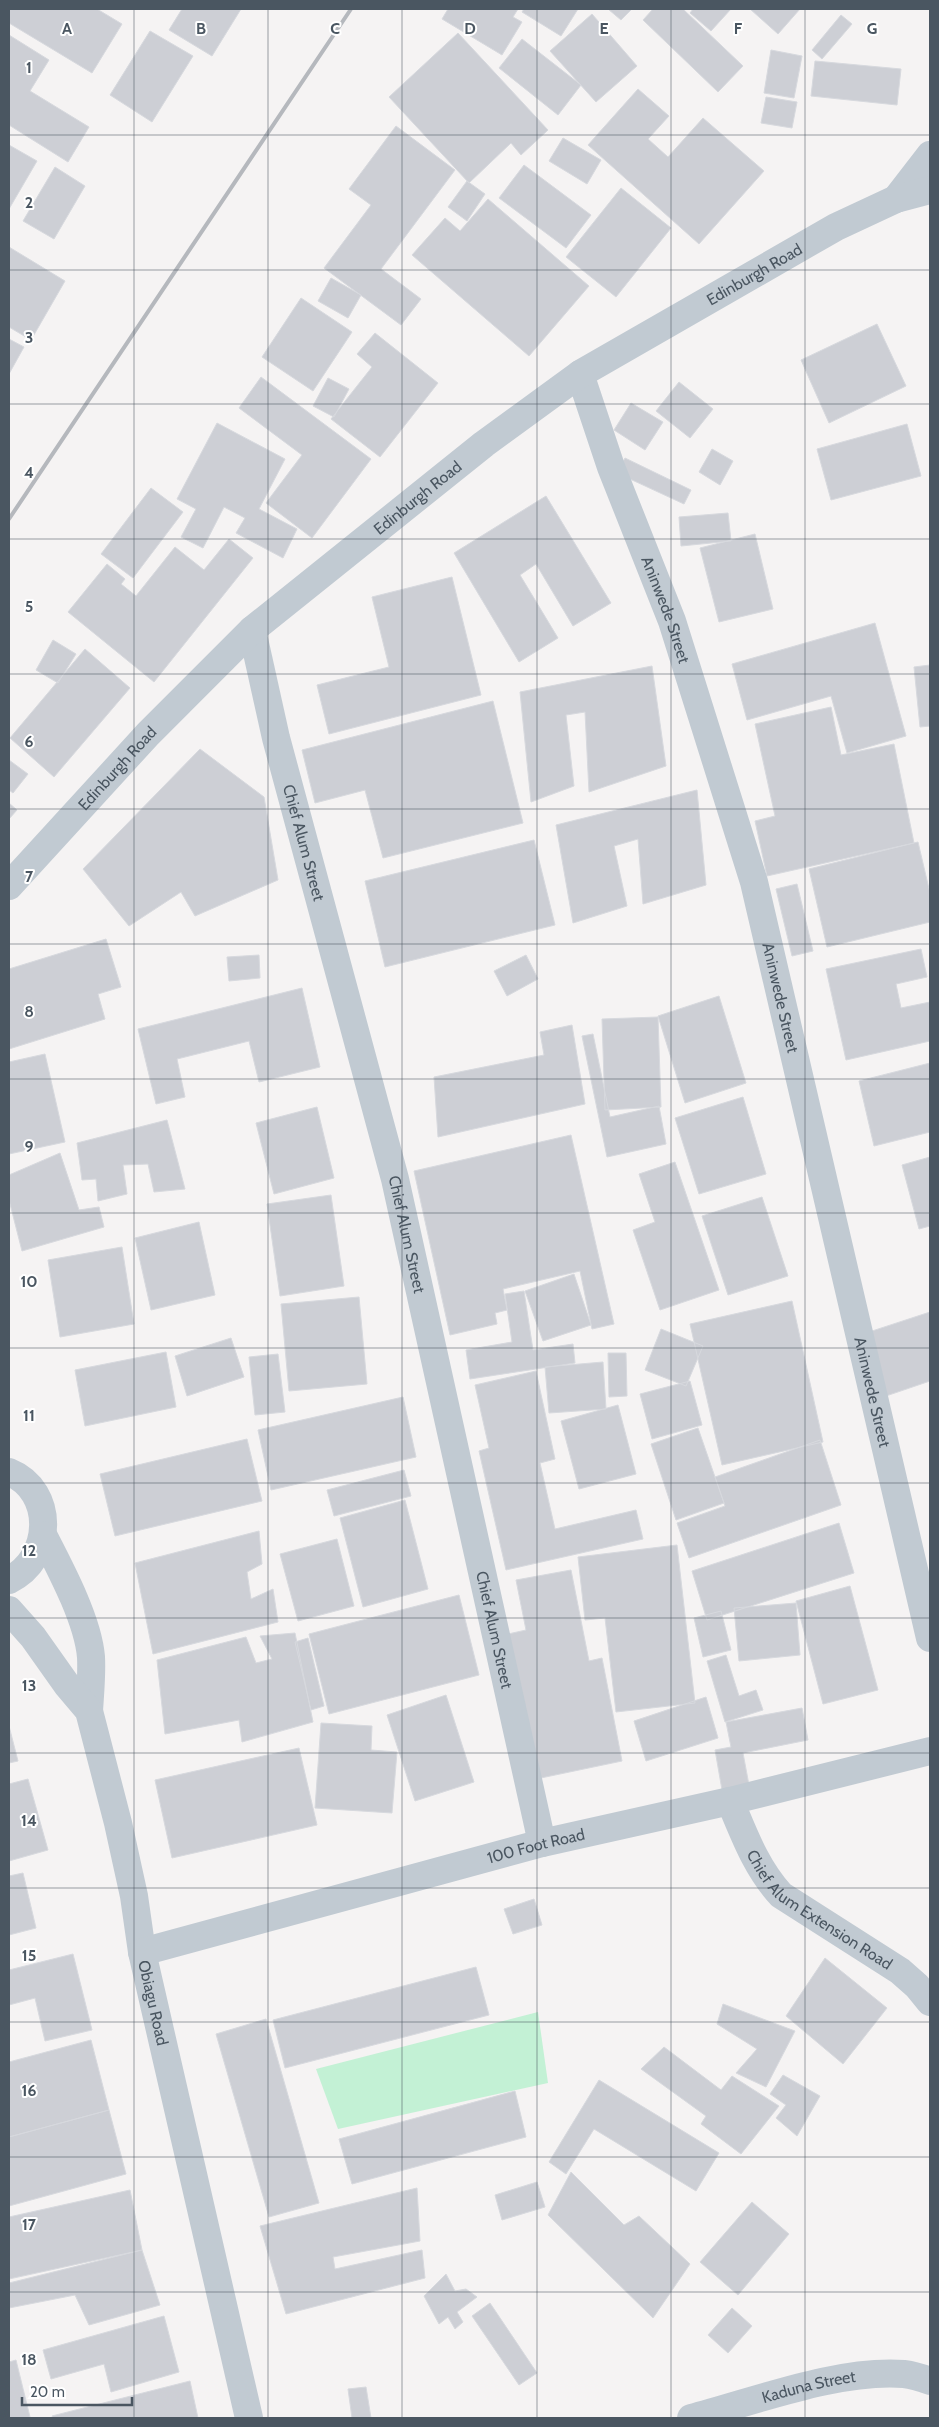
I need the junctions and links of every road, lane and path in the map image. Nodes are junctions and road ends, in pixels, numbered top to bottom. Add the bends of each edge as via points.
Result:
1 (930, 155) edge
2 (930, 190) edge
3 (896, 198) junction
4 (580, 374) junction
5 (252, 630) junction
6 (9, 886) edge
7 (10, 1468) edge
8 (43, 1535) junction
9 (9, 1580) edge
10 (9, 1610) edge
11 (930, 1638) edge
12 (89, 1711) junction
13 (930, 1751) edge
14 (730, 1801) junction
15 (542, 1842) junction
16 (142, 1952) junction
17 (930, 2002) edge
18 (930, 2381) edge
19 (249, 2418) edge
20 (691, 2418) edge

1 - 3 street
2 - 3 street
3 - 4 street, Edinburgh Road via 836,226
4 - 5 street, Edinburgh Road via 484,444
4 - 11 street, Aninwede Street via 611,466 672,621 754,882
5 - 6 street, Edinburgh Road via 148,734
5 - 15 street, Chief Alum Street via 276,738 395,1179
7 - 8 street via 29,1486 40,1506
8 - 9 street via 30,1563
8 - 12 street via 68,1586 89,1648
10 - 12 street, Obiagu Road
12 - 16 street, Obiagu Road via 132,1886
13 - 14 street, 100 Foot Road
14 - 15 street, 100 Foot Road
14 - 17 street, Chief Alum Extension Road via 758,1864 781,1895 900,1971
15 - 16 street, 100 Foot Road
16 - 19 street, Obiagu Road
18 - 20 street, Kaduna Street via 906,2374 865,2375 812,2385

